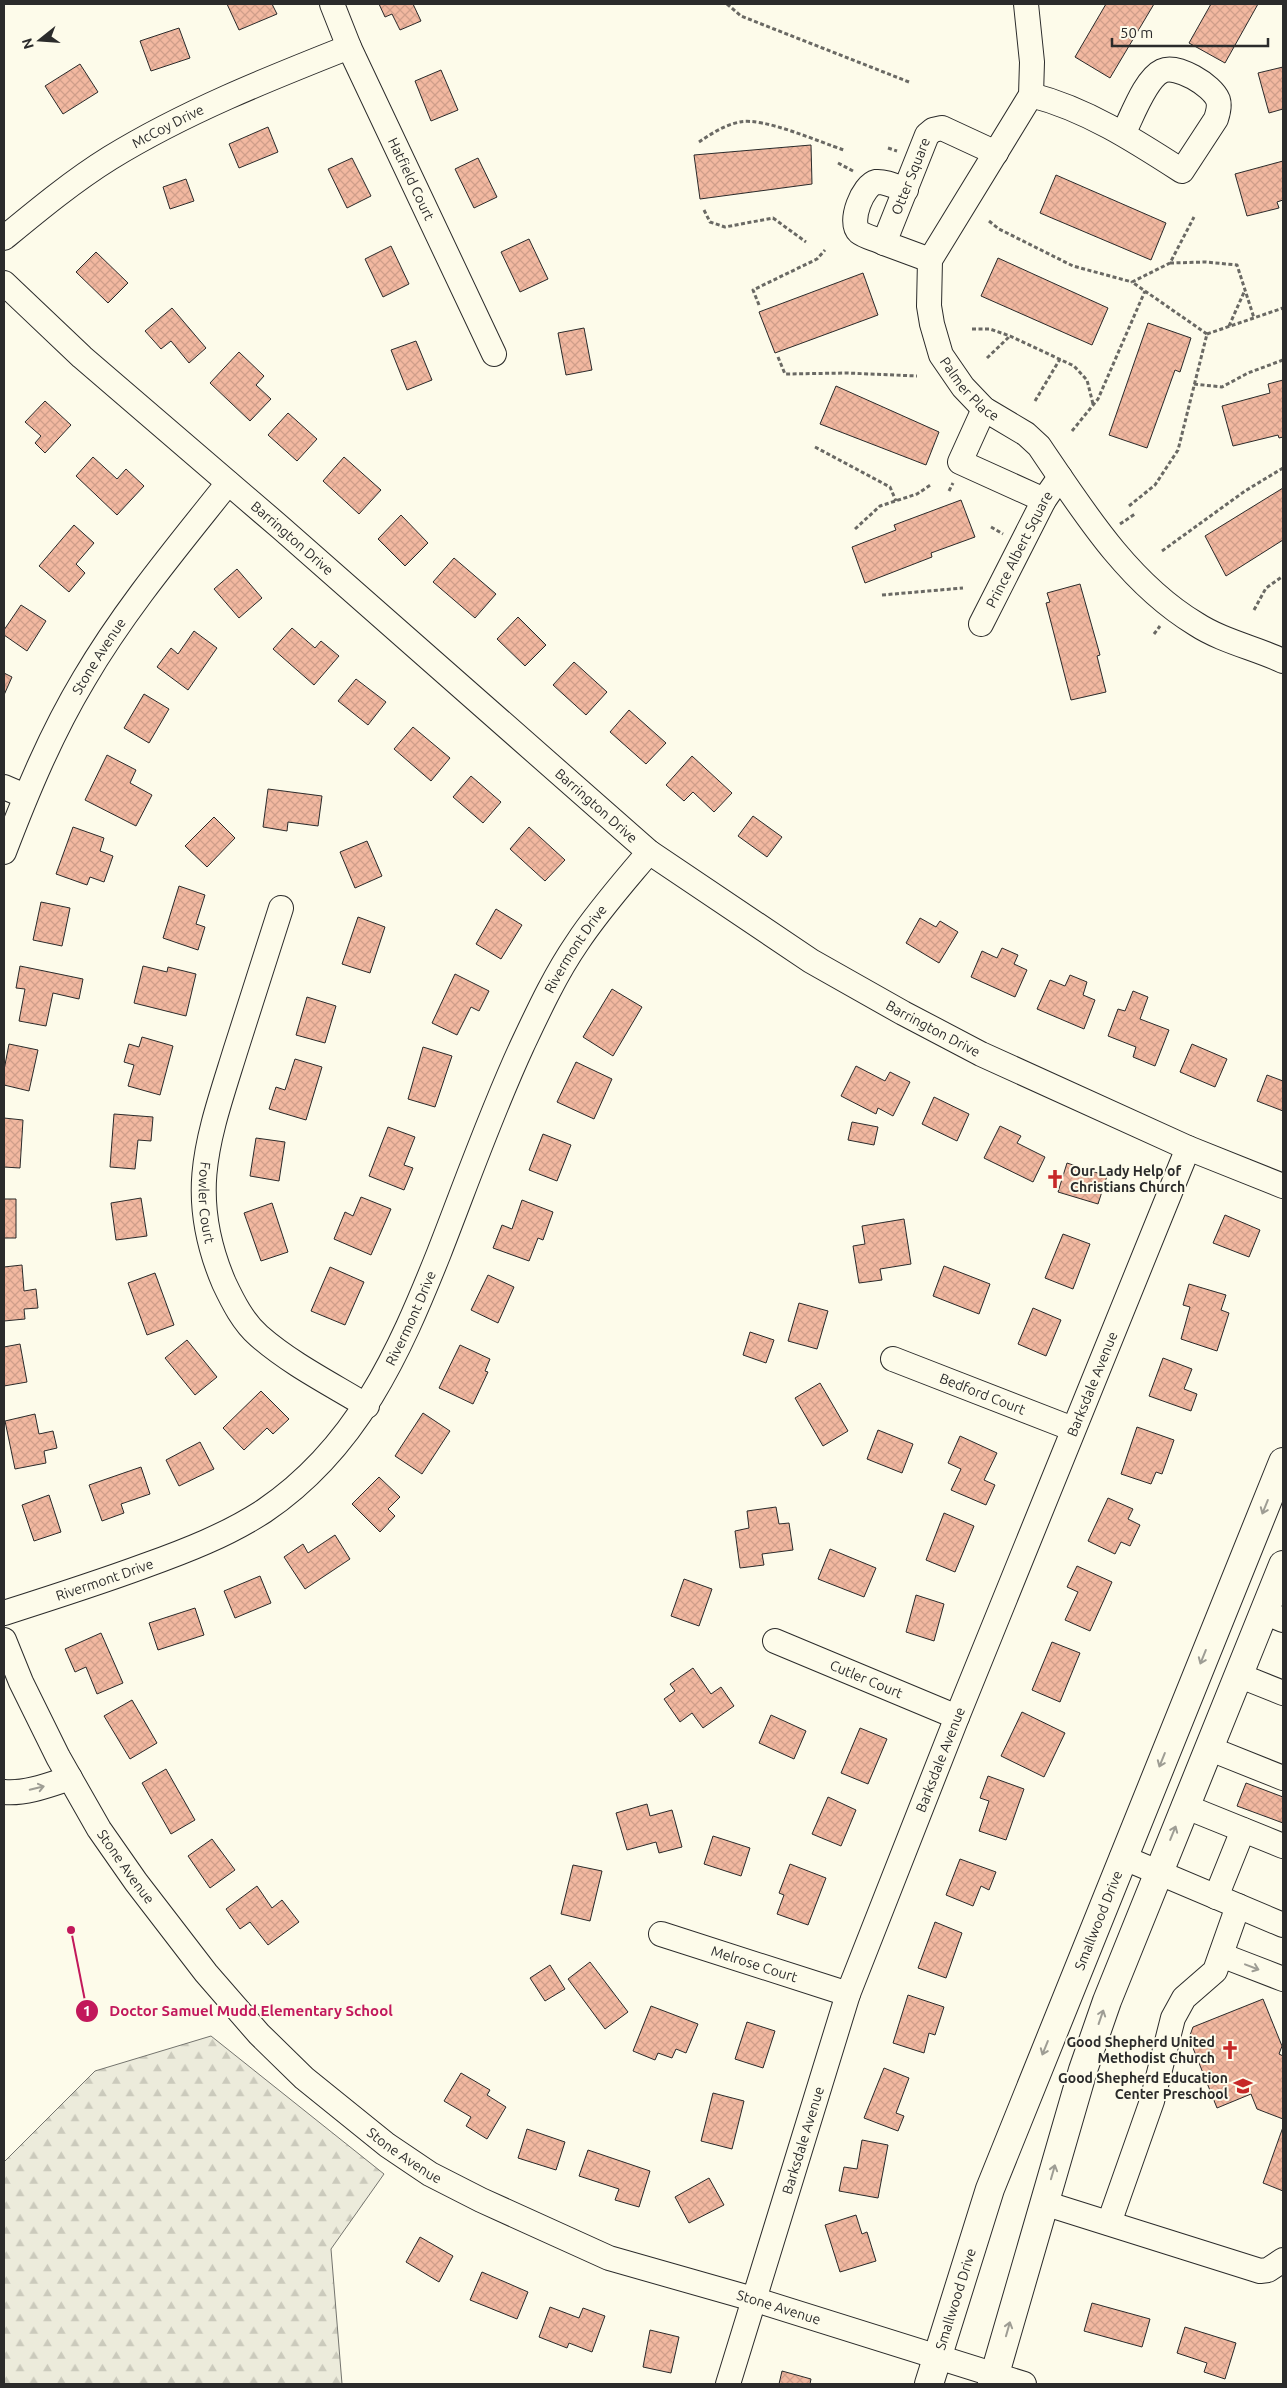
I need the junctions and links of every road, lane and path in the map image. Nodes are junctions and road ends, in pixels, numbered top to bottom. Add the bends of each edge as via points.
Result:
1 (332, 4) edge
2 (727, 4) edge
3 (1026, 4) edge
4 (349, 47) junction
5 (909, 82) dead end
6 (1031, 95) junction
7 (1123, 134) dead end
8 (699, 142) dead end
9 (844, 150) dead end
10 (996, 153) junction
11 (906, 190) junction
12 (704, 210) dead end
13 (1194, 216) dead end
14 (989, 220) dead end
15 (4, 238) edge
16 (806, 242) dead end
17 (884, 242) junction
18 (825, 250) dead end
19 (930, 260) junction
20 (1170, 262) junction
21 (1132, 282) junction
22 (4, 283) edge
23 (1245, 289) junction
24 (1145, 291) junction
25 (759, 305) dead end
26 (1283, 308) edge
27 (1254, 318) junction
28 (1229, 326) junction
29 (972, 329) dead end
30 (1207, 334) junction
31 (1010, 336) junction
32 (494, 354) dead end
33 (778, 357) dead end
34 (988, 358) dead end
35 (1060, 359) junction
36 (1283, 360) edge
37 (917, 376) dead end
38 (1194, 384) junction
39 (1034, 401) dead end
40 (1093, 405) junction
41 (984, 409) junction
42 (1072, 431) dead end
43 (815, 446) dead end
44 (1283, 468) edge
45 (1060, 477) junction
46 (228, 483) junction
47 (932, 484) dead end
48 (1044, 500) junction
49 (896, 501) junction
50 (1129, 506) dead end
51 (854, 530) dead end
52 (1162, 551) dead end
53 (1283, 576) edge
54 (963, 588) dead end
55 (882, 595) dead end
56 (1254, 610) dead end
57 (981, 624) dead end
58 (1283, 661) edge
59 (14, 792) edge
60 (4, 852) edge
61 (649, 852) junction
62 (281, 908) dead end
63 (1188, 1148) junction
64 (1283, 1186) edge
65 (893, 1359) dead end
66 (367, 1406) junction
67 (1073, 1429) junction
68 (1283, 1462) edge
69 (1283, 1565) edge
70 (4, 1613) edge
71 (1273, 1616) edge
72 (4, 1640) edge
73 (774, 1641) dead end
74 (1238, 1675) junction
75 (1283, 1693) edge
76 (956, 1717) junction
77 (1208, 1748) junction
78 (70, 1778) junction
79 (1283, 1778) edge
80 (4, 1792) edge
81 (1184, 1806) junction
82 (1242, 1830) junction
83 (1283, 1846) edge
84 (1122, 1857) junction
85 (1157, 1872) junction
86 (1216, 1897) junction
87 (1238, 1906) junction
88 (1283, 1925) edge
89 (661, 1934) dead end
90 (1221, 1955) junction
91 (1283, 1979) edge
92 (848, 1994) junction
93 (1044, 2203) junction
94 (1109, 2223) junction
95 (1283, 2260) edge
96 (753, 2299) junction
97 (937, 2357) junction
98 (994, 2380) edge
99 (728, 2384) edge
100 (929, 2384) edge
101 (1024, 2384) edge

1 - 4 street, Hatfield Court
2 - 5 path via 741,16
3 - 6 street via 1032,62
4 - 15 street, McCoy Drive via 245,90 154,133 80,179
4 - 32 street, Hatfield Court
6 - 7 street via 1060,102
6 - 10 street
8 - 9 path via 718,129 741,121 765,123
10 - 11 street, Otter Square via 942,128 933,130 927,135
10 - 19 street
11 - 17 street, Otter Square
11 - 17 street via 882,182 873,182 866,188 854,218 855,226 860,233
12 - 16 path via 710,222 725,227 772,218
13 - 20 path
14 - 21 path via 999,229 1074,266
17 - 19 street
18 - 25 path via 817,260 753,290
19 - 41 street, Palmer Place via 929,306 936,340 953,372
20 - 21 path
20 - 23 path via 1237,265
21 - 24 path
22 - 46 street, Barrington Drive via 82,357
23 - 27 path
23 - 28 path
24 - 30 path
24 - 40 path via 1123,346
26 - 27 path
27 - 28 path
28 - 30 path
29 - 31 path via 990,328
30 - 38 path
31 - 34 path
31 - 35 path
33 - 37 path via 784,374
35 - 39 path
35 - 40 path via 1074,366 1087,380
36 - 38 path via 1248,372 1222,387
38 - 50 path via 1178,450 1155,485
40 - 42 path
41 - 45 street, Palmer Place via 1040,446
41 - 48 street via 960,462
43 - 49 path via 890,487
44 - 52 path via 1245,491
45 - 48 street, Prince Albert Square
45 - 58 street, Palmer Place via 1145,585 1197,625
46 - 59 street, Stone Avenue via 150,583 84,679 53,736
46 - 61 street, Barrington Drive
47 - 49 path via 918,494
48 - 57 street, Prince Albert Square
49 - 51 path via 880,506
53 - 56 path via 1266,588
54 - 55 path
59 - 60 street, Stone Avenue
61 - 63 street, Barrington Drive via 771,935 902,1014 981,1054
61 - 66 street, Rivermont Drive via 575,945 553,985 522,1048 403,1340
62 - 66 street, Fowler Court via 209,1135 203,1179 207,1236 228,1292 241,1316 258,1336
63 - 64 street, Barrington Drive
63 - 67 street, Barksdale Avenue
65 - 67 street, Bedford Court
66 - 70 street, Rivermont Drive via 348,1434 308,1477 263,1512 190,1550
67 - 76 street, Barksdale Avenue
68 -> 84 main road, Smallwood Drive
69 - 71 main road
71 - 74 main road
72 - 78 street, Stone Avenue via 41,1724
73 - 76 street, Cutler Court
74 - 75 street
74 - 77 main road
76 - 92 street, Barksdale Avenue
77 - 79 street
77 - 81 main road
80 -> 78 street via 32,1789
78 - 96 street, Stone Avenue via 130,1874 206,1974 259,2034 304,2078 387,2145 430,2174 522,2220 609,2258
81 - 82 street
85 -> 81 main road
82 - 83 street
82 - 86 street
84 - 85 street
84 -> 97 main road, Smallwood Drive via 990,2189
85 - 86 street
93 -> 85 main road via 1083,2070
86 - 87 street
87 - 88 street
87 - 90 street
89 - 92 street, Melrose Court
90 -> 91 street
90 - 94 street via 1215,1971 1184,1998 1173,2018 1152,2101
92 - 96 street, Barksdale Avenue
93 - 94 street
98 -> 93 main road
94 - 95 street via 1260,2271 1268,2270
96 - 97 street, Stone Avenue
96 - 99 street, Barksdale Avenue
97 - 98 street, Stone Avenue
97 - 100 main road, Smallwood Drive
98 - 101 street, Stone Avenue

